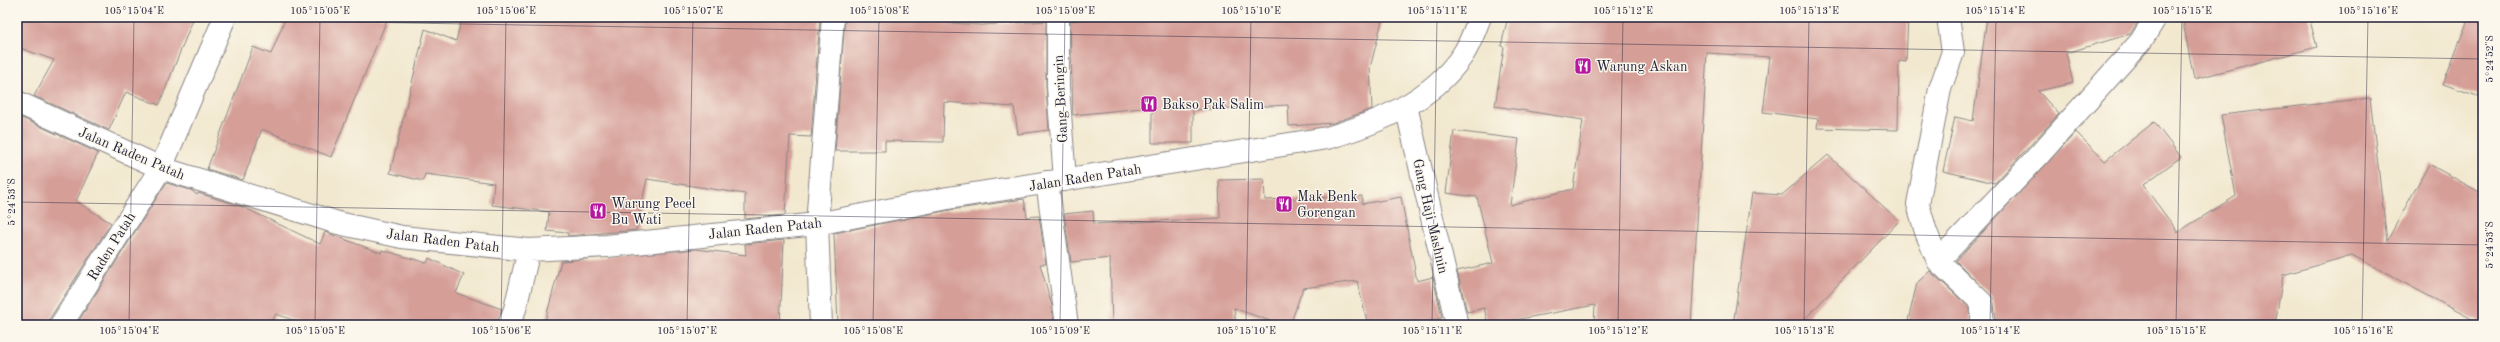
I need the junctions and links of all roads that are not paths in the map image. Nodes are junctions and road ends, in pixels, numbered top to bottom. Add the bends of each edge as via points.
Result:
1 (225, 17) edge
2 (833, 17) edge
3 (1058, 17) edge
4 (1480, 17) edge
5 (1948, 17) edge
6 (2154, 17) edge
7 (17, 102) edge
8 (1406, 106) junction
9 (161, 168) junction
10 (1056, 181) junction
11 (817, 224) junction
12 (529, 250) junction
13 (1938, 261) junction
14 (61, 325) edge
15 (509, 325) edge
16 (821, 325) edge
17 (1067, 325) edge
18 (1457, 325) edge
19 (1985, 325) edge

1 - 9 street, Raden Patah
2 - 11 street
3 - 10 street, Gang Beringin
4 - 8 street, Jalan Raden Patah via 1463,55 1438,84
5 - 13 street via 1953,52 1940,89 1918,204
6 - 13 street via 2141,41 2038,156
7 - 9 street, Jalan Raden Patah
8 - 10 street, Jalan Raden Patah via 1370,125 1328,138
8 - 18 street, Gang Haji Mashnin
9 - 12 street, Jalan Raden Patah via 338,224 402,237
9 - 14 street, Raden Patah
10 - 11 street, Jalan Raden Patah via 948,198
10 - 17 street, Gang Beringin
11 - 12 street, Jalan Raden Patah via 607,246
11 - 16 street
12 - 15 street
13 - 19 street via 1982,303 1982,321

